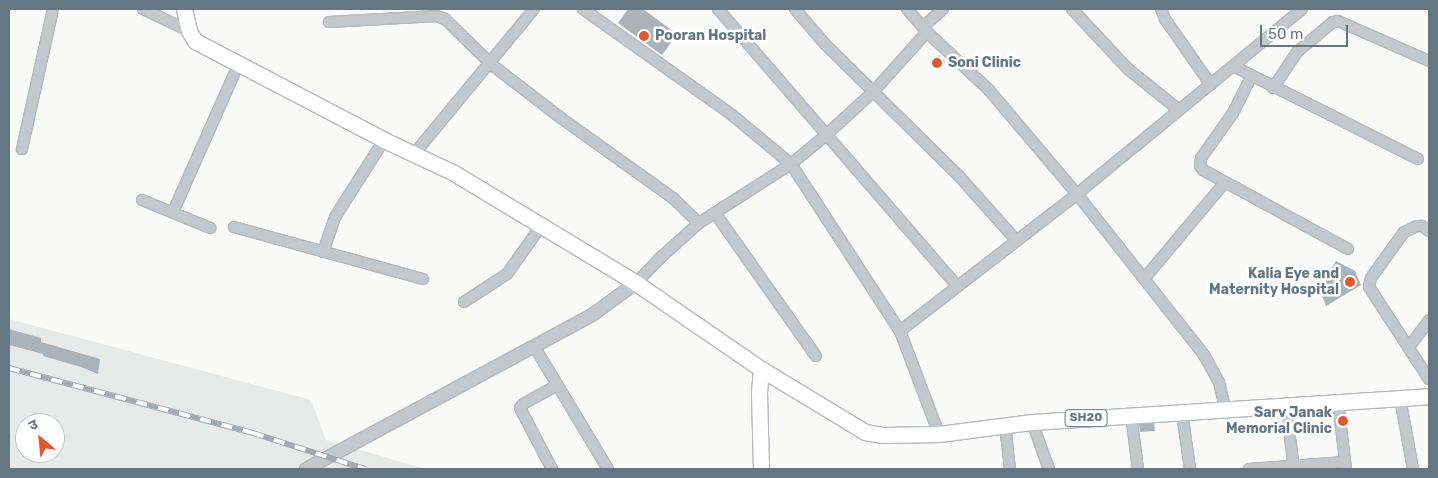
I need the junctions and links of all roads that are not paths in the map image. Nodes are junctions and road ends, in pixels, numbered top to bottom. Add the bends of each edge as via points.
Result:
1 (53, 9) edge
2 (143, 9) edge
3 (184, 9) edge
4 (534, 9) edge
5 (583, 9) edge
6 (718, 9) edge
7 (794, 9) edge
8 (907, 9) edge
9 (943, 9) edge
10 (1072, 9) edge
11 (1161, 9) edge
12 (1302, 9) edge
13 (329, 22) dead end
14 (925, 29) junction
15 (189, 31) junction
16 (1429, 61) edge
17 (489, 62) junction
18 (239, 63) junction
19 (1233, 66) junction
20 (1252, 77) junction
21 (1210, 85) junction
22 (1273, 88) junction
23 (874, 91) junction
24 (1179, 110) junction
25 (826, 135) junction
26 (384, 140) junction
27 (22, 149) dead end
28 (414, 154) junction
29 (1418, 159) dead end
30 (791, 164) junction
31 (1225, 182) junction
32 (1077, 194) junction
33 (142, 200) dead end
34 (173, 212) junction
35 (715, 213) junction
36 (699, 223) junction
37 (541, 226) junction
38 (234, 227) dead end
39 (210, 228) dead end
40 (1429, 231) edge
41 (1016, 240) junction
42 (1348, 249) dead end
43 (324, 252) junction
44 (423, 279) dead end
45 (1144, 279) junction
46 (636, 284) junction
47 (957, 286) junction
48 (464, 302) dead end
49 (1429, 320) edge
50 (900, 331) junction
51 (534, 346) junction
52 (1409, 347) junction
53 (816, 356) dead end
54 (761, 369) junction
55 (1429, 379) edge
56 (558, 385) junction
57 (1429, 396) edge
58 (1400, 398) junction
59 (1338, 402) junction
60 (1286, 405) junction
61 (1225, 409) junction
62 (1182, 412) junction
63 (1131, 415) junction
64 (1032, 422) junction
65 (1004, 425) junction
66 (939, 434) junction
67 (1346, 466) edge
68 (1294, 468) edge
69 (306, 469) edge
70 (552, 469) edge
71 (608, 469) edge
72 (760, 469) edge
73 (1010, 469) edge
74 (1049, 469) edge
75 (1138, 469) edge
76 (1190, 469) edge
77 (1248, 469) edge
78 (1413, 469) edge

1 - 27 street
2 - 15 street
3 - 15 main road
4 - 17 street
5 - 30 street via 732,115
6 - 25 street
7 - 23 street
8 - 14 street
9 - 14 street
10 - 24 street via 1128,69
11 - 21 street
12 - 19 street
13 - 17 street via 442,17
14 - 23 street
14 - 32 street via 989,90
15 - 18 main road via 195,41
16 - 22 street via 1338,21 1297,52
17 - 28 street
17 - 36 street via 674,199
18 - 26 main road
18 - 34 street
19 - 20 street
19 - 21 street
20 - 22 street
20 - 31 street via 1233,113 1200,162 1203,170
21 - 24 street
22 - 29 street
23 - 25 street
23 - 41 street via 959,176
24 - 32 street
25 - 30 street
25 - 47 street
26 - 28 main road
26 - 43 street via 335,216
28 - 37 main road via 454,173
30 - 35 street
30 - 50 street
31 - 42 street
31 - 45 street
32 - 41 street
32 - 45 street
33 - 34 street
34 - 39 street
35 - 36 street
35 - 53 street
36 - 46 street
37 - 46 main road
37 - 48 street via 507,274
38 - 43 street
40 - 52 street via 1417,226 1404,232 1369,284 1370,292
41 - 47 street
43 - 44 street
45 - 61 street via 1204,355 1218,382
46 - 51 street via 592,314
46 - 54 main road
47 - 50 street
49 - 52 street
50 - 66 street
51 - 56 street
51 - 69 street
52 - 55 street
54 - 66 main road, SH20 via 865,432 882,435
54 - 72 main road
56 - 70 street via 520,408
56 - 71 street
57 - 58 main road, SH20
58 - 59 main road, SH20
58 - 78 street
59 - 60 main road, SH20
59 - 67 street
60 - 61 main road, SH20
60 - 68 street
61 - 62 main road, SH20
62 - 63 main road, SH20
62 - 76 street
63 - 64 main road, SH20
63 - 75 street
64 - 65 main road, SH20
64 - 74 street
65 - 66 main road, SH20
65 - 73 street
67 - 68 street
68 - 77 street

